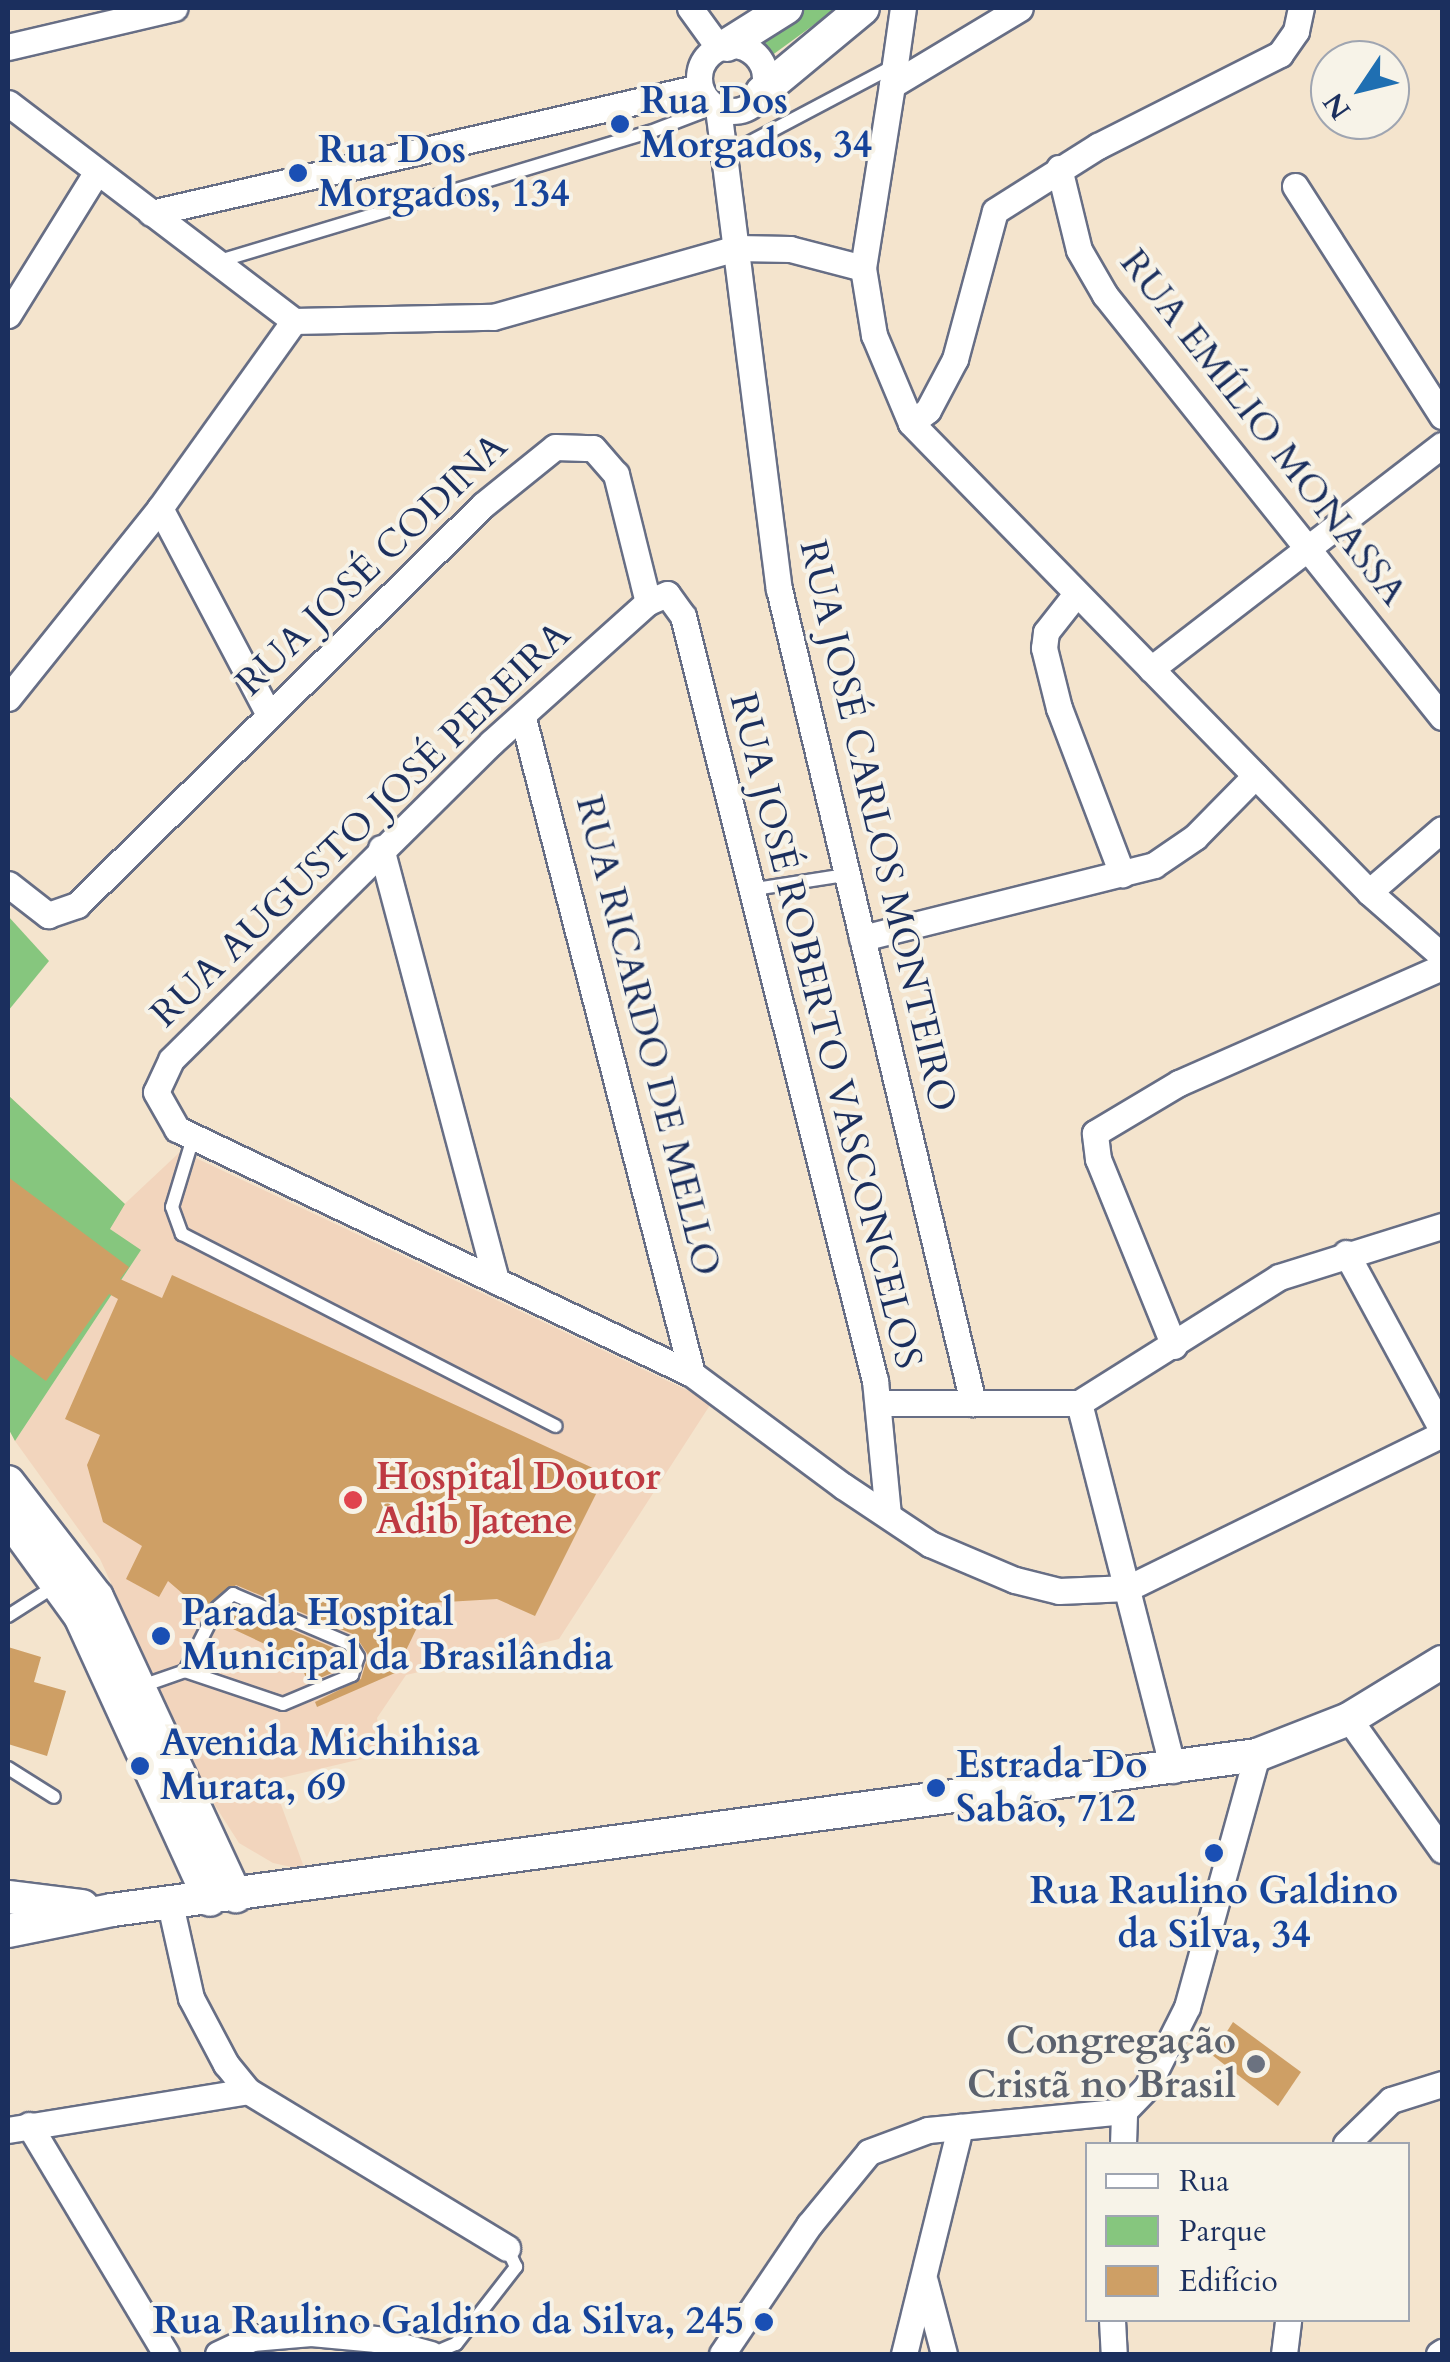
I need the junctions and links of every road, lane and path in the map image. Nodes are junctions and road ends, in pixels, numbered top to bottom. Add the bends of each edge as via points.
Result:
1 (174, 8) edge
2 (786, 8) edge
3 (863, 8) edge
4 (902, 8) edge
5 (1020, 8) edge
6 (1301, 8) edge
7 (695, 15) edge
8 (8, 47) edge
9 (717, 51) junction
10 (893, 76) junction
11 (727, 101) junction
12 (8, 103) edge
13 (723, 149) junction
14 (1060, 168) junction
15 (96, 173) junction
16 (1295, 186) dead end
17 (151, 213) junction
18 (737, 248) junction
19 (213, 263) junction
20 (863, 268) junction
21 (8, 315) edge
22 (294, 322) junction
23 (1442, 416) edge
24 (911, 423) junction
25 (1442, 445) edge
26 (160, 508) junction
27 (1308, 548) junction
28 (1076, 594) junction
29 (648, 602) junction
30 (1151, 669) junction
31 (8, 698) edge
32 (269, 715) junction
33 (1442, 717) edge
34 (523, 718) junction
35 (1255, 776) junction
36 (1442, 829) edge
37 (381, 848) junction
38 (1122, 874) junction
39 (845, 875) junction
40 (8, 884) edge
41 (750, 890) junction
42 (1369, 892) junction
43 (862, 938) junction
44 (1442, 956) edge
45 (1442, 966) edge
46 (193, 1138) junction
47 (1442, 1226) edge
48 (1346, 1254) junction
49 (496, 1281) junction
50 (1174, 1346) junction
51 (692, 1374) junction
52 (878, 1403) junction
53 (973, 1403) junction
54 (1080, 1404) junction
55 (556, 1426) dead end
56 (1442, 1432) edge
57 (8, 1482) edge
58 (888, 1515) junction
59 (8, 1517) edge
60 (60, 1582) junction
61 (1128, 1588) junction
62 (8, 1616) edge
63 (1442, 1662) edge
64 (185, 1672) junction
65 (139, 1687) junction
66 (1349, 1718) junction
67 (1257, 1754) junction
68 (8, 1768) edge
69 (1174, 1770) junction
70 (54, 1797) dead end
71 (180, 1832) junction
72 (1442, 1850) edge
73 (8, 1897) edge
74 (223, 1898) junction
75 (160, 1905) junction
76 (112, 1910) junction
77 (8, 1931) edge
78 (1442, 2084) edge
79 (248, 2091) junction
80 (1124, 2111) junction
81 (960, 2127) junction
82 (18, 2128) edge
83 (1122, 2142) edge
84 (1348, 2142) edge
85 (507, 2248) joint
86 (925, 2282) junction
87 (1112, 2322) edge
88 (1288, 2322) edge
89 (166, 2354) edge
90 (218, 2354) edge
91 (432, 2354) edge
92 (722, 2354) edge
93 (904, 2354) edge
94 (944, 2354) edge
95 (1114, 2354) edge
96 (1284, 2354) edge

1 - 8 street
2 - 9 street
3 - 11 street
4 - 10 street
5 - 10 street
6 - 14 street via 1296,31 1280,54
7 - 9 street
9 - 11 street
9 - 11 street via 758,58
10 - 13 lane
10 - 20 street
11 - 13 street, RUA JOSÉ CARLOS MONTEIRO
11 - 17 street
11 - 19 lane
12 - 15 street
13 - 18 street, RUA JOSÉ CARLOS MONTEIRO via 724,198
14 - 24 street via 995,211 955,359 928,410
14 - 27 street, RUA EMÍLIO MONASSA via 1069,221 1091,275
15 - 17 street
15 - 21 street
16 - 23 street
17 - 19 street
18 - 20 street via 790,249
18 - 22 street via 493,318
18 - 39 street, RUA JOSÉ CARLOS MONTEIRO via 779,589
19 - 22 street
20 - 24 street via 874,336
22 - 26 street
24 - 28 street
25 - 27 street
26 - 31 street
26 - 32 street
27 - 30 street
27 - 33 street, RUA EMÍLIO MONASSA
28 - 30 street
28 - 38 street via 1046,632 1045,658
29 - 32 street, RUA JOSÉ CODINA via 616,474 594,448 556,447 483,505
29 - 34 street, RUA AUGUSTO JOSÉ PEREIRA
29 - 41 street, RUA JOSÉ ROBERTO VASCONCELOS via 670,594 679,602
30 - 35 street
32 - 40 street, RUA JOSÉ CODINA via 70,910 48,915
34 - 37 street, RUA AUGUSTO JOSÉ PEREIRA
34 - 51 street, RUA RICARDO DE MELLO
35 - 38 street via 1170,856
35 - 42 street
36 - 42 street
37 - 46 street, RUA AUGUSTO JOSÉ PEREIRA via 160,1076 161,1108
37 - 49 street
38 - 43 street
39 - 41 lane
39 - 43 street, RUA JOSÉ CARLOS MONTEIRO
41 - 52 street, RUA JOSÉ ROBERTO VASCONCELOS
42 - 44 street
43 - 53 street, RUA JOSÉ CARLOS MONTEIRO
45 - 50 street via 1179,1083 1095,1133 1098,1159
46 - 49 street, RUA AUGUSTO JOSÉ PEREIRA
46 - 55 lane via 172,1207 182,1234
47 - 48 street
48 - 50 street via 1279,1277
48 - 56 street
49 - 51 street, RUA AUGUSTO JOSÉ PEREIRA
50 - 54 street
51 - 58 street, RUA AUGUSTO JOSÉ PEREIRA
52 - 53 street
52 - 58 street, RUA JOSÉ ROBERTO VASCONCELOS
53 - 54 street
54 - 61 street
56 - 61 street, RUA AUGUSTO JOSÉ PEREIRA
57 - 65 street via 97,1597
58 - 61 street, RUA AUGUSTO JOSÉ PEREIRA via 987,1572 1059,1590
59 - 60 street
60 - 62 lane
60 - 71 street
61 - 69 street
63 - 66 street
64 - 64 lane via 283,1704 352,1675 358,1657 350,1644 233,1594 217,1608
64 - 65 lane
65 - 74 street
66 - 67 street
66 - 72 street
67 - 69 street
67 - 80 street via 1187,2007 1147,2087
68 - 70 lane
69 - 74 street via 883,1802
71 - 74 street
71 - 75 street via 183,1862
73 - 76 street
74 - 75 street
75 - 76 street
75 - 79 street via 191,1998
76 - 77 street
78 - 84 street via 1392,2100
79 - 82 street
79 - 85 street
80 - 81 street
80 - 83 street
81 - 86 street
81 - 92 street via 902,2135 869,2152
82 - 89 street
85 - 91 lane via 516,2266 456,2344
86 - 93 street
86 - 94 street
87 - 95 street
88 - 96 street
90 - 91 street via 252,2338 311,2333 376,2339

